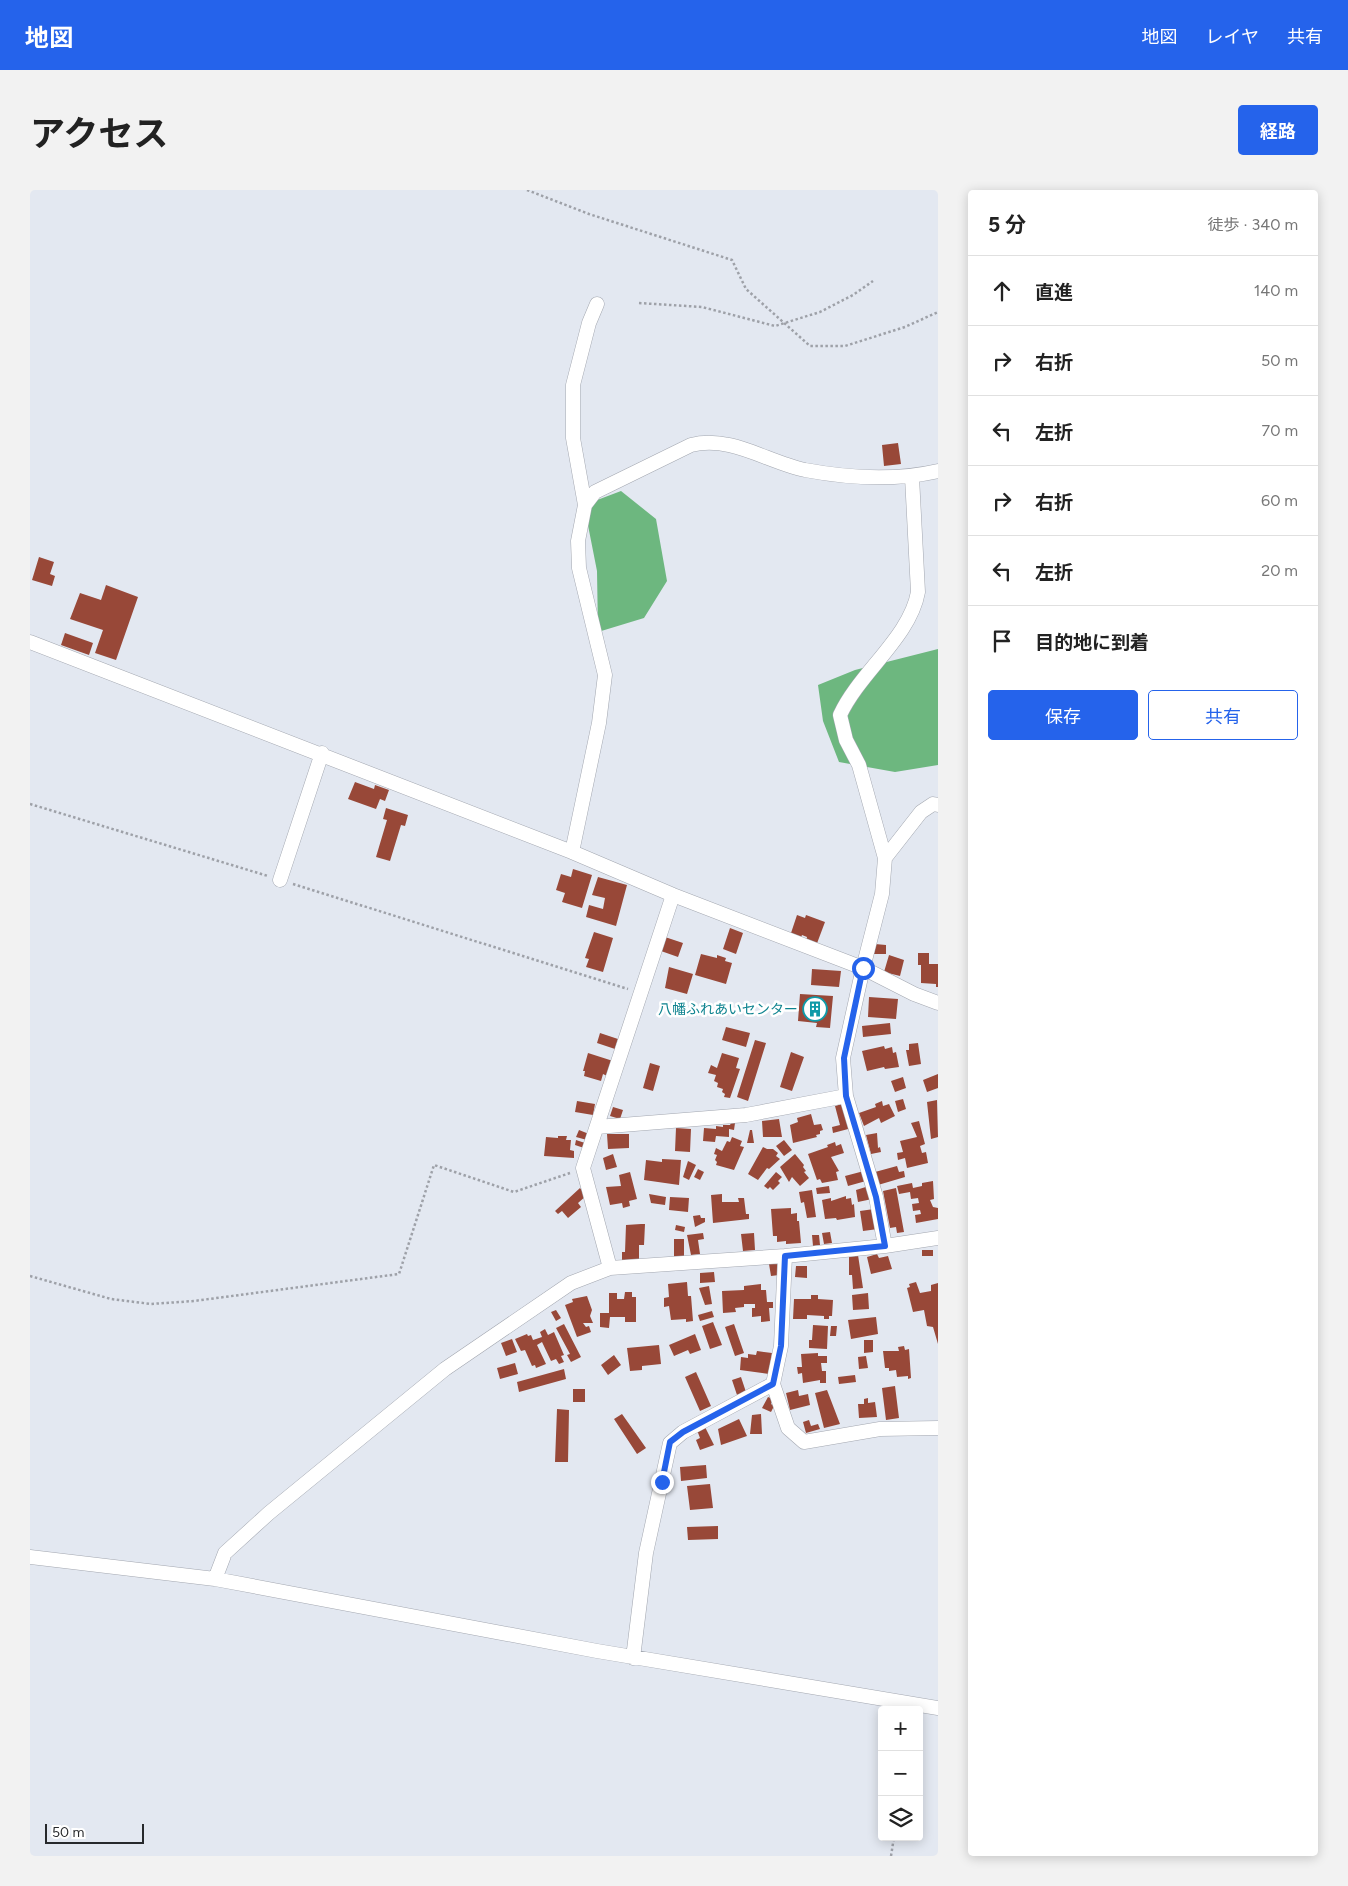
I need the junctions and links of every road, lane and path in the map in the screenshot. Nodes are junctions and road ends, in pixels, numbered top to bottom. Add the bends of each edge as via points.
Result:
1 (527, 190) edge
2 (873, 281) dead end
3 (639, 303) dead end
4 (598, 304) dead end
5 (938, 312) edge
6 (786, 324) junction
7 (938, 470) edge
8 (912, 477) junction
9 (585, 505) junction
10 (30, 642) edge
11 (322, 753) junction
12 (30, 804) edge
13 (938, 805) edge
14 (572, 852) junction
15 (885, 858) junction
16 (280, 880) junction
17 (673, 895) junction
18 (863, 968) junction
19 (642, 992) junction
20 (938, 1003) edge
21 (846, 1096) junction
22 (597, 1128) junction
23 (584, 1168) junction
24 (938, 1238) edge
25 (885, 1246) junction
26 (785, 1256) junction
27 (610, 1268) junction
28 (30, 1276) edge
29 (773, 1384) junction
30 (938, 1428) edge
31 (30, 1558) edge
32 (215, 1579) junction
33 (634, 1658) junction
34 (938, 1708) edge
35 (893, 1841) edge
36 (891, 1856) edge

1 - 6 path via 589,214 732,260 746,289
2 - 6 path via 820,312
3 - 6 path via 702,307 775,326
4 - 9 street via 589,323 573,385 573,438
5 - 6 path via 845,346 810,346
7 - 8 street
8 - 9 street via 855,477 804,469 730,444 705,441 594,492
8 - 15 street via 918,592 915,608 861,679 840,715 846,740 859,766
9 - 14 street via 578,541 579,568 605,674 599,723
10 - 11 street
11 - 14 street
11 - 16 street
12 - 16 path
13 - 15 street via 933,804 921,812
14 - 17 street
15 - 18 street via 882,894
16 - 19 path
17 - 18 street
17 - 19 street
18 - 20 street
18 - 21 street via 844,1058
19 - 22 street
21 - 22 street via 746,1115
21 - 25 street via 876,1197
22 - 23 street
23 - 27 street
23 - 28 path via 514,1192 434,1165 398,1274 151,1304 111,1299
24 - 25 street
25 - 26 street
26 - 27 street
26 - 29 street via 781,1346
27 - 32 street via 571,1282 445,1369 225,1553
29 - 30 street via 788,1428 804,1442 880,1429
29 - 33 street via 670,1442 646,1553
31 - 32 street
32 - 33 street
33 - 34 street
35 - 36 path

